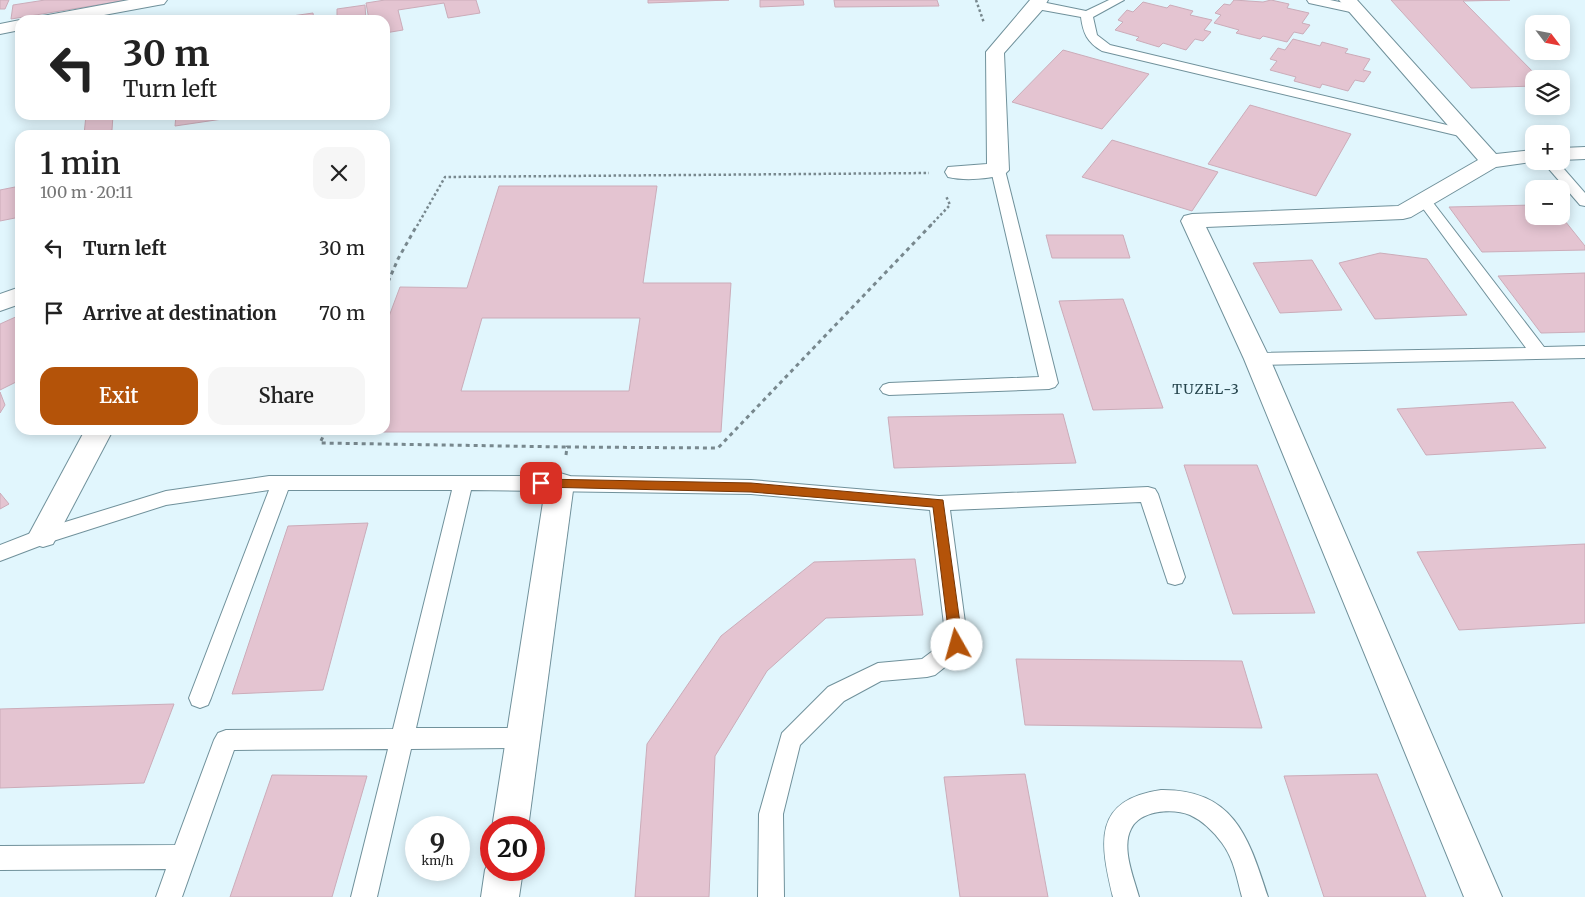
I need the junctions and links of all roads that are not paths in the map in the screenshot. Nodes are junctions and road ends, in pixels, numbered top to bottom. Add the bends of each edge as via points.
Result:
1 (158, 0) edge
2 (1118, 0) edge
3 (1313, 0) edge
4 (1038, 2) edge
5 (1352, 5) edge
6 (76, 15) edge
7 (1087, 15) junction
8 (15, 26) edge
9 (0, 29) edge
10 (1468, 134) junction
11 (1585, 153) edge
12 (1570, 154) edge
13 (1525, 157) edge
14 (1491, 161) junction
15 (998, 170) junction
16 (1557, 170) edge
17 (947, 172) road end
18 (1423, 200) junction
19 (1585, 202) edge
20 (15, 297) edge
21 (0, 303) edge
22 (1585, 352) edge
23 (1539, 353) junction
24 (1257, 359) junction
25 (889, 389) dead end
26 (96, 435) edge
27 (463, 483) junction
28 (560, 483) junction
29 (281, 484) junction
30 (938, 503) junction
31 (42, 536) junction
32 (0, 553) edge
33 (1175, 577) dead end
34 (200, 698) dead end
35 (523, 738) junction
36 (512, 816) edge
37 (184, 857) junction
38 (0, 858) edge
39 (502, 881) edge
40 (169, 897) edge
41 (364, 897) edge
42 (500, 897) edge
43 (771, 897) edge
44 (1126, 897) edge
45 (1255, 897) edge
46 (1483, 897) edge

1 - 6 street
2 - 7 lane
3 - 5 lane
4 - 7 lane
4 - 15 street via 994,52
5 - 10 street
7 - 10 lane via 1094,42 1106,48
8 - 9 street
10 - 14 street
11 - 12 street
13 - 14 street
14 - 18 street
15 - 17 street
15 - 25 lane via 1049,383
16 - 19 lane
18 - 23 lane
18 - 24 street via 1403,212 1192,221
20 - 21 street
22 - 23 lane
23 - 24 lane
24 - 46 street
26 - 31 street
27 - 28 lane
27 - 29 lane
27 - 41 lane
28 - 30 lane via 751,487
28 - 35 street
29 - 31 lane via 166,498
29 - 34 lane
30 - 33 lane via 1148,494
30 - 43 lane via 957,645 926,668 878,672 836,694 790,740 771,814
31 - 32 lane
35 - 36 street
35 - 37 lane via 226,740
37 - 38 lane
37 - 40 lane
39 - 42 street
44 - 45 lane via 1116,852 1118,828 1130,811 1149,802 1168,800 1194,805 1212,815 1231,834 1241,852

